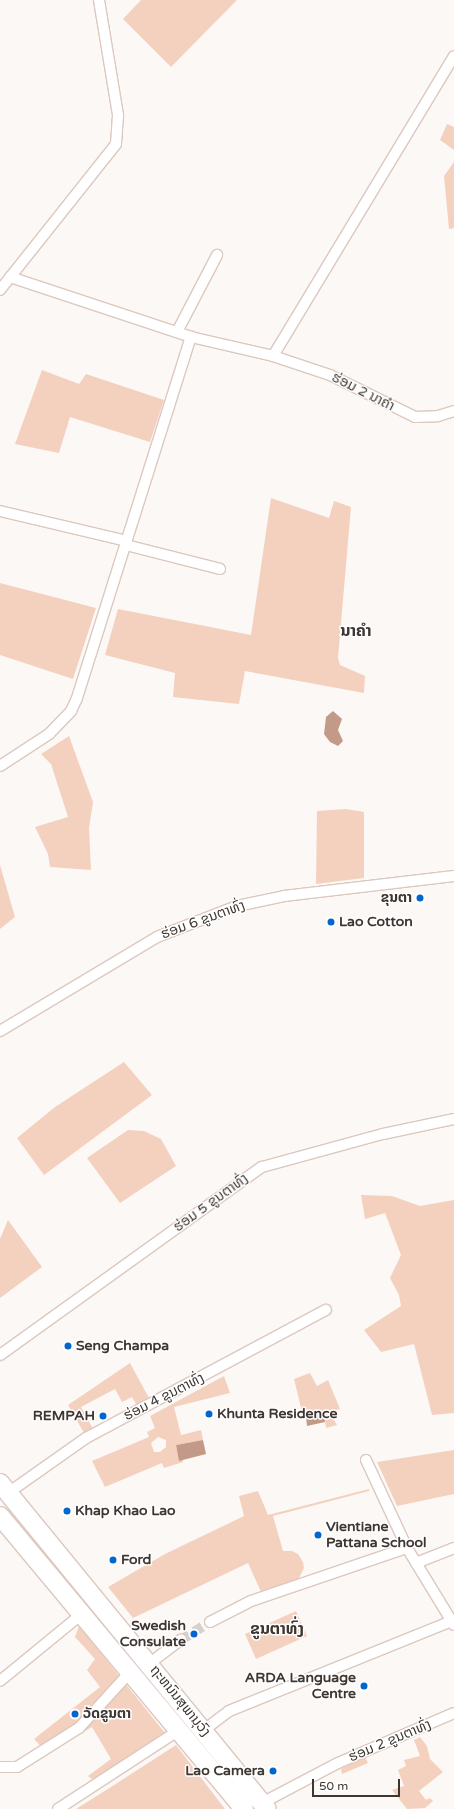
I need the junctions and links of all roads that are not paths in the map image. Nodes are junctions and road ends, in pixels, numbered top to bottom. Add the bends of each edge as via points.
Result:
1 (99, 0) edge
2 (454, 56) edge
3 (217, 255) dead end
4 (10, 277) junction
5 (0, 290) edge
6 (177, 332) junction
7 (191, 337) junction
8 (273, 356) junction
9 (454, 411) edge
10 (0, 511) edge
11 (126, 543) junction
12 (220, 569) dead end
13 (0, 766) edge
14 (454, 876) edge
15 (0, 1031) edge
16 (454, 1119) edge
17 (326, 1310) dead end
18 (0, 1354) edge
19 (366, 1460) dead end
20 (4, 1488) edge
21 (0, 1516) edge
22 (407, 1548) junction
23 (454, 1548) edge
24 (416, 1563) junction
25 (83, 1613) junction
26 (210, 1622) tunnel mouth
27 (453, 1623) edge
28 (181, 1640) tunnel mouth
29 (150, 1663) junction
30 (131, 1671) junction
31 (0, 1681) edge
32 (454, 1713) edge
33 (179, 1730) junction
34 (204, 1730) junction
35 (0, 1767) edge
36 (265, 1806) edge
37 (58, 1809) edge
38 (244, 1809) edge

1 - 4 street via 118,115 116,144
2 - 8 street
3 - 6 street
4 - 5 street
4 - 6 street, ຮ່ອມ 2 ນາຄຳ
6 - 7 street, ຮ່ອມ 2 ນາຄຳ
7 - 8 street, ຮ່ອມ 2 ນາຄຳ
7 - 11 street
8 - 9 street, ຮ່ອມ 2 ນາຄຳ via 330,375 415,417 438,416
10 - 11 street
11 - 12 street
11 - 13 street via 71,711 49,734
14 - 15 street, ຮ່ອມ 6 ຂູນຕາທົ່ງ via 284,896 237,906 157,936
16 - 18 street, ຮ່ອມ 5 ຂູນຕາທົ່ງ via 383,1134 262,1167
17 - 20 street, ຮ່ອມ 4 ຂູນຕາທົ່ງ via 86,1438
19 - 22 street
20 - 29 highway, ຖະຫນົນສຸພານຸວົງ
21 - 25 highway, ຖະຫນົນສຸພານຸວົງ
22 - 24 street
22 - 26 street via 251,1601
23 - 24 street
24 - 27 street
25 - 30 highway, ຖະຫນົນສຸພານຸວົງ
25 - 31 street
27 - 34 street via 229,1711
28 - 29 street
29 - 34 highway, ຖະຫນົນສຸພານຸວົງ
30 - 33 highway, ຖະຫນົນສຸພານຸວົງ
30 - 35 street via 80,1728 17,1767
32 - 36 street, ຮ່ອມ 2 ຂູນຕາທົ່ງ via 338,1763
33 - 37 street
33 - 38 highway, ຖະຫນົນສຸພານຸວົງ
34 - 36 highway, ຖະຫນົນສຸພານຸວົງ

